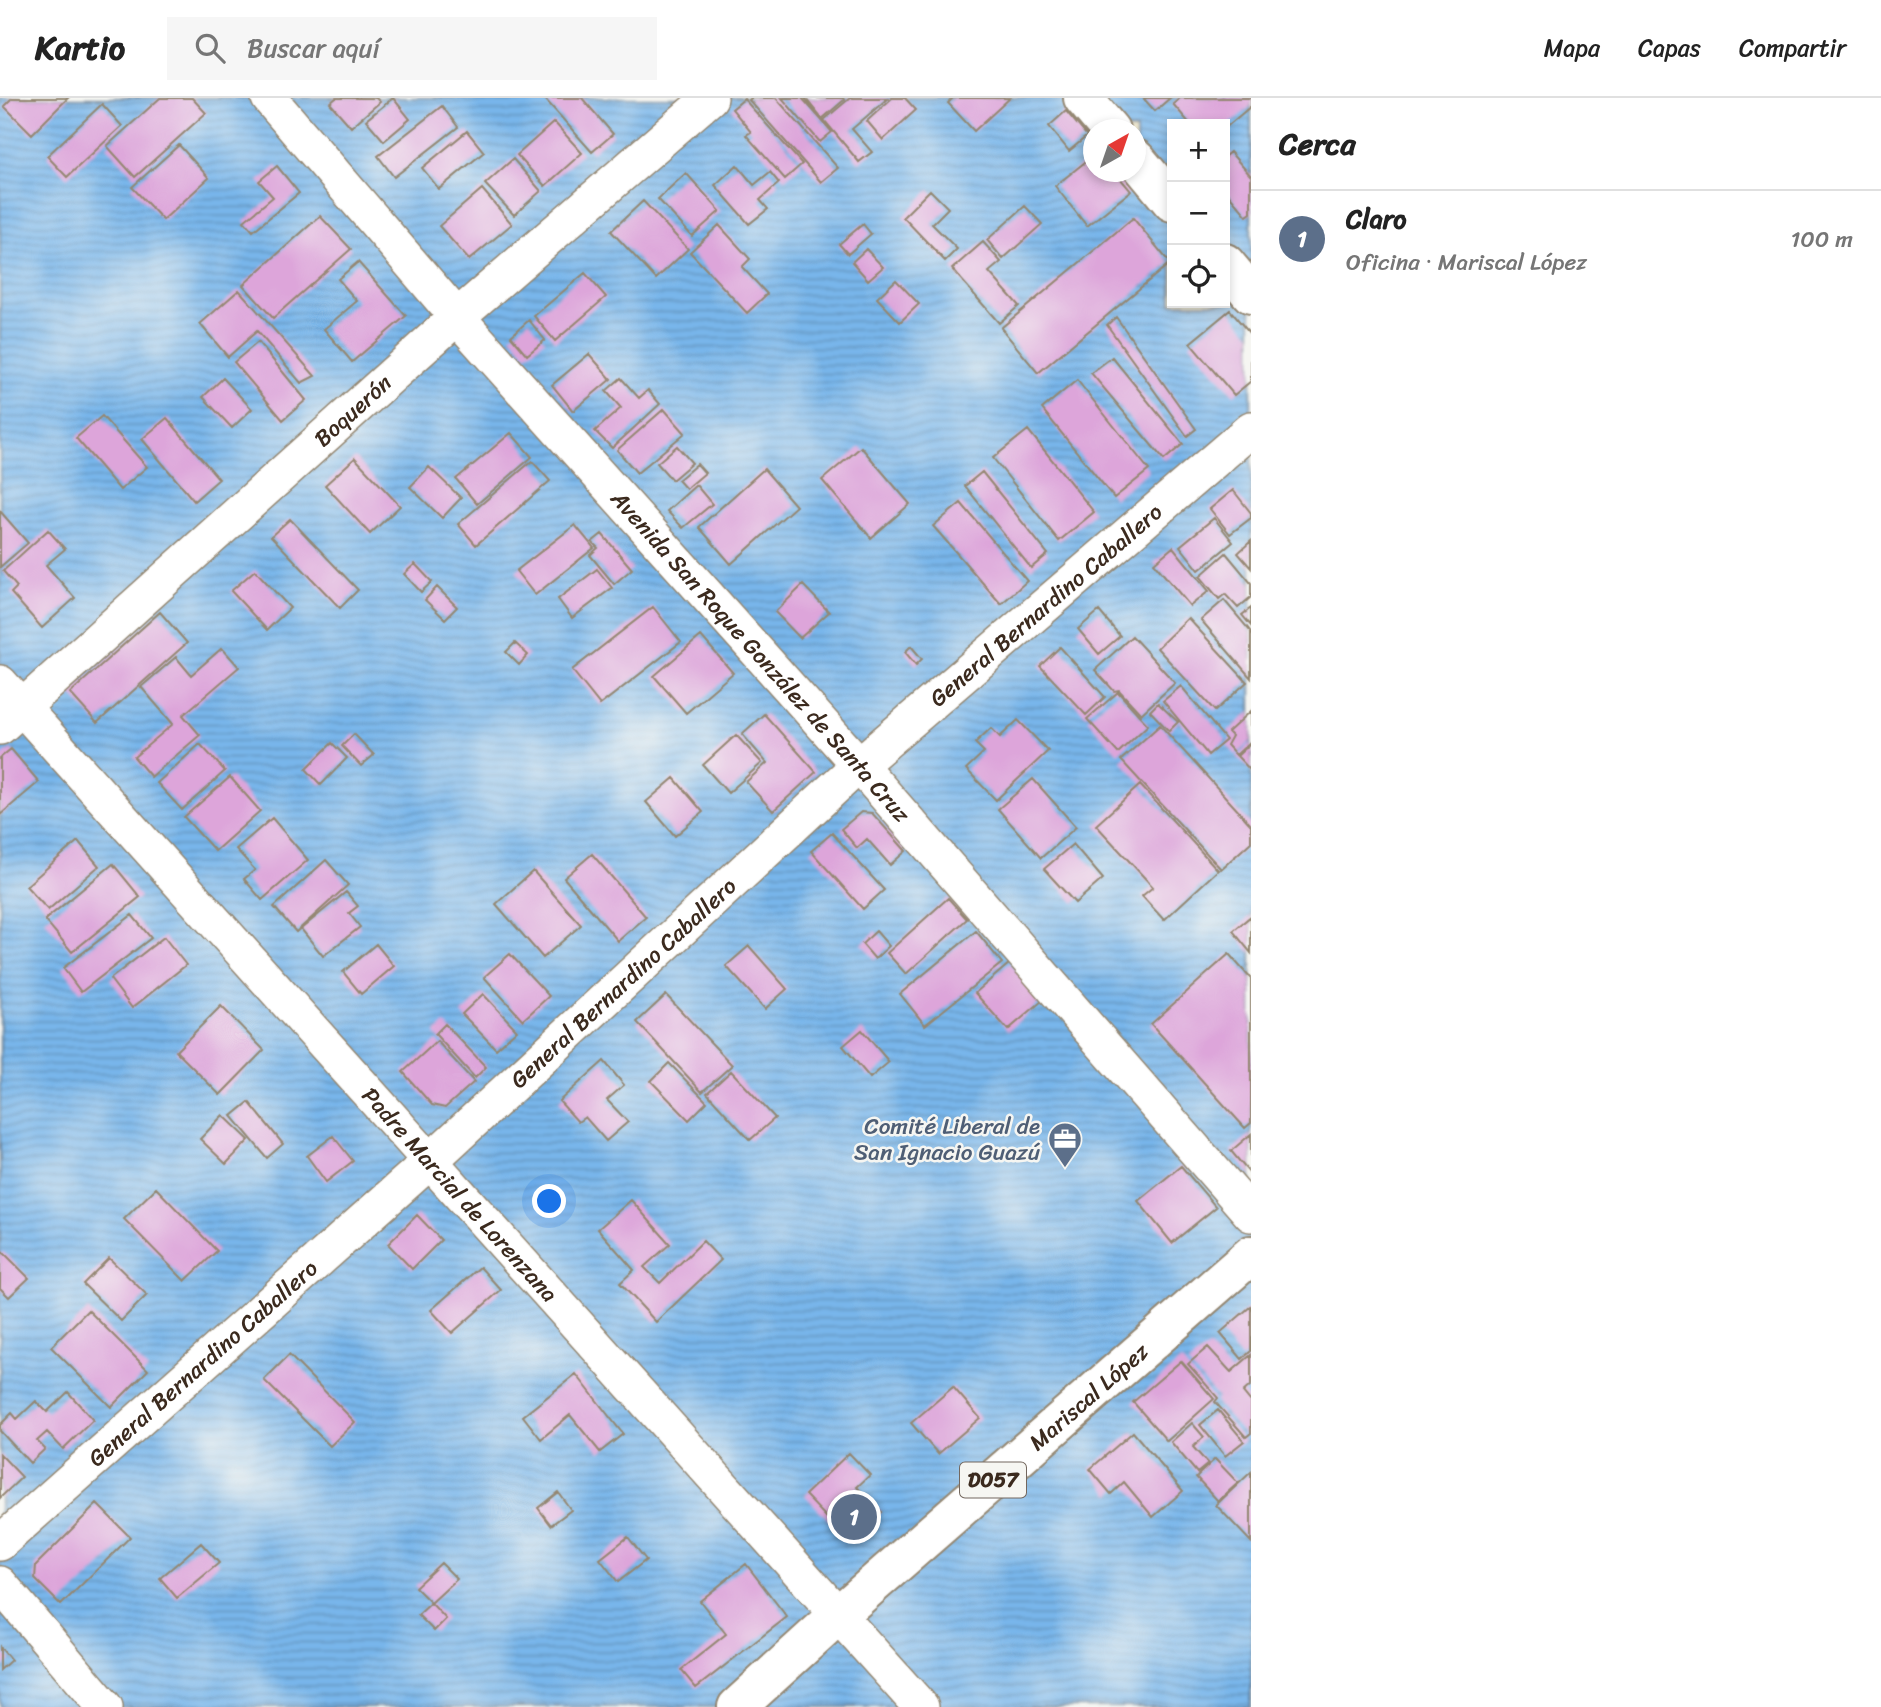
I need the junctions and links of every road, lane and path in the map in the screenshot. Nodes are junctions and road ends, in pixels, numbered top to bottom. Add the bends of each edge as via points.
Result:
1 (270, 98) edge
2 (710, 98) edge
3 (1083, 98) edge
4 (1101, 119) edge
5 (1146, 171) edge
6 (1167, 196) edge
7 (1230, 269) edge
8 (1251, 294) edge
9 (457, 317) junction
10 (1251, 429) edge
11 (8, 706) edge
12 (859, 765) junction
13 (429, 1163) junction
14 (1251, 1214) edge
15 (1251, 1255) edge
16 (0, 1543) edge
17 (0, 1584) edge
18 (837, 1616) junction
19 (105, 1707) edge
20 (737, 1707) edge
21 (921, 1707) edge

1 - 9 street, Avenida San Roque González de Santa Cruz
2 - 9 street, Boquerón
3 - 4 main road
5 - 6 main road
7 - 8 main road
9 - 11 street, Boquerón
9 - 12 street, Avenida San Roque González de Santa Cruz
10 - 12 street, General Bernardino Caballero via 1117,524
11 - 13 street, Padre Marcial de Lorenzana
12 - 13 street, General Bernardino Caballero
12 - 14 street, Avenida San Roque González de Santa Cruz
13 - 16 street, General Bernardino Caballero
13 - 18 street, Padre Marcial de Lorenzana
15 - 18 main road, Mariscal López / D057
17 - 19 street
18 - 20 main road, Mariscal López / D057
18 - 21 street, Padre Marcial de Lorenzana

